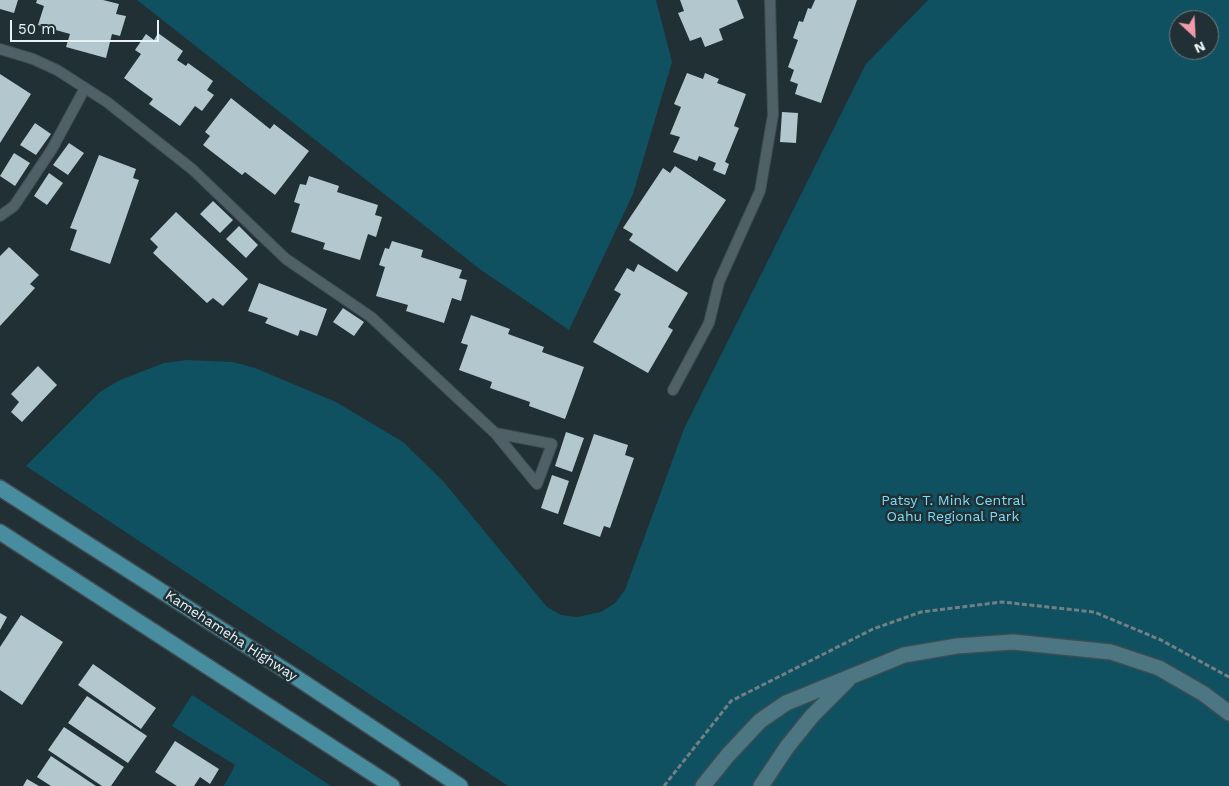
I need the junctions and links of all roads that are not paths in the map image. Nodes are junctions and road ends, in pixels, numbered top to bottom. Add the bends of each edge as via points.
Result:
1 (770, 0) edge
2 (0, 49) edge
3 (85, 88) junction
4 (0, 216) edge
5 (673, 390) dead end
6 (495, 433) junction
7 (0, 488) edge
8 (0, 532) edge
9 (857, 673) junction
10 (1229, 713) edge
11 (392, 786) edge
12 (460, 786) edge
13 (703, 786) edge
14 (761, 786) edge

1 - 5 lane via 773,115 760,190 719,282 709,323
2 - 3 lane via 57,70
3 - 4 lane via 52,149 14,206
3 - 6 lane via 108,102 192,169 286,259 371,317
6 - 6 lane via 552,444 537,484 519,462
7 - 12 main road, Kamehameha Highway
8 - 11 main road
9 - 10 street via 904,655 957,646 1013,642 1059,646 1111,652 1159,668
9 - 13 street via 786,704 760,721
9 - 14 street via 812,716

